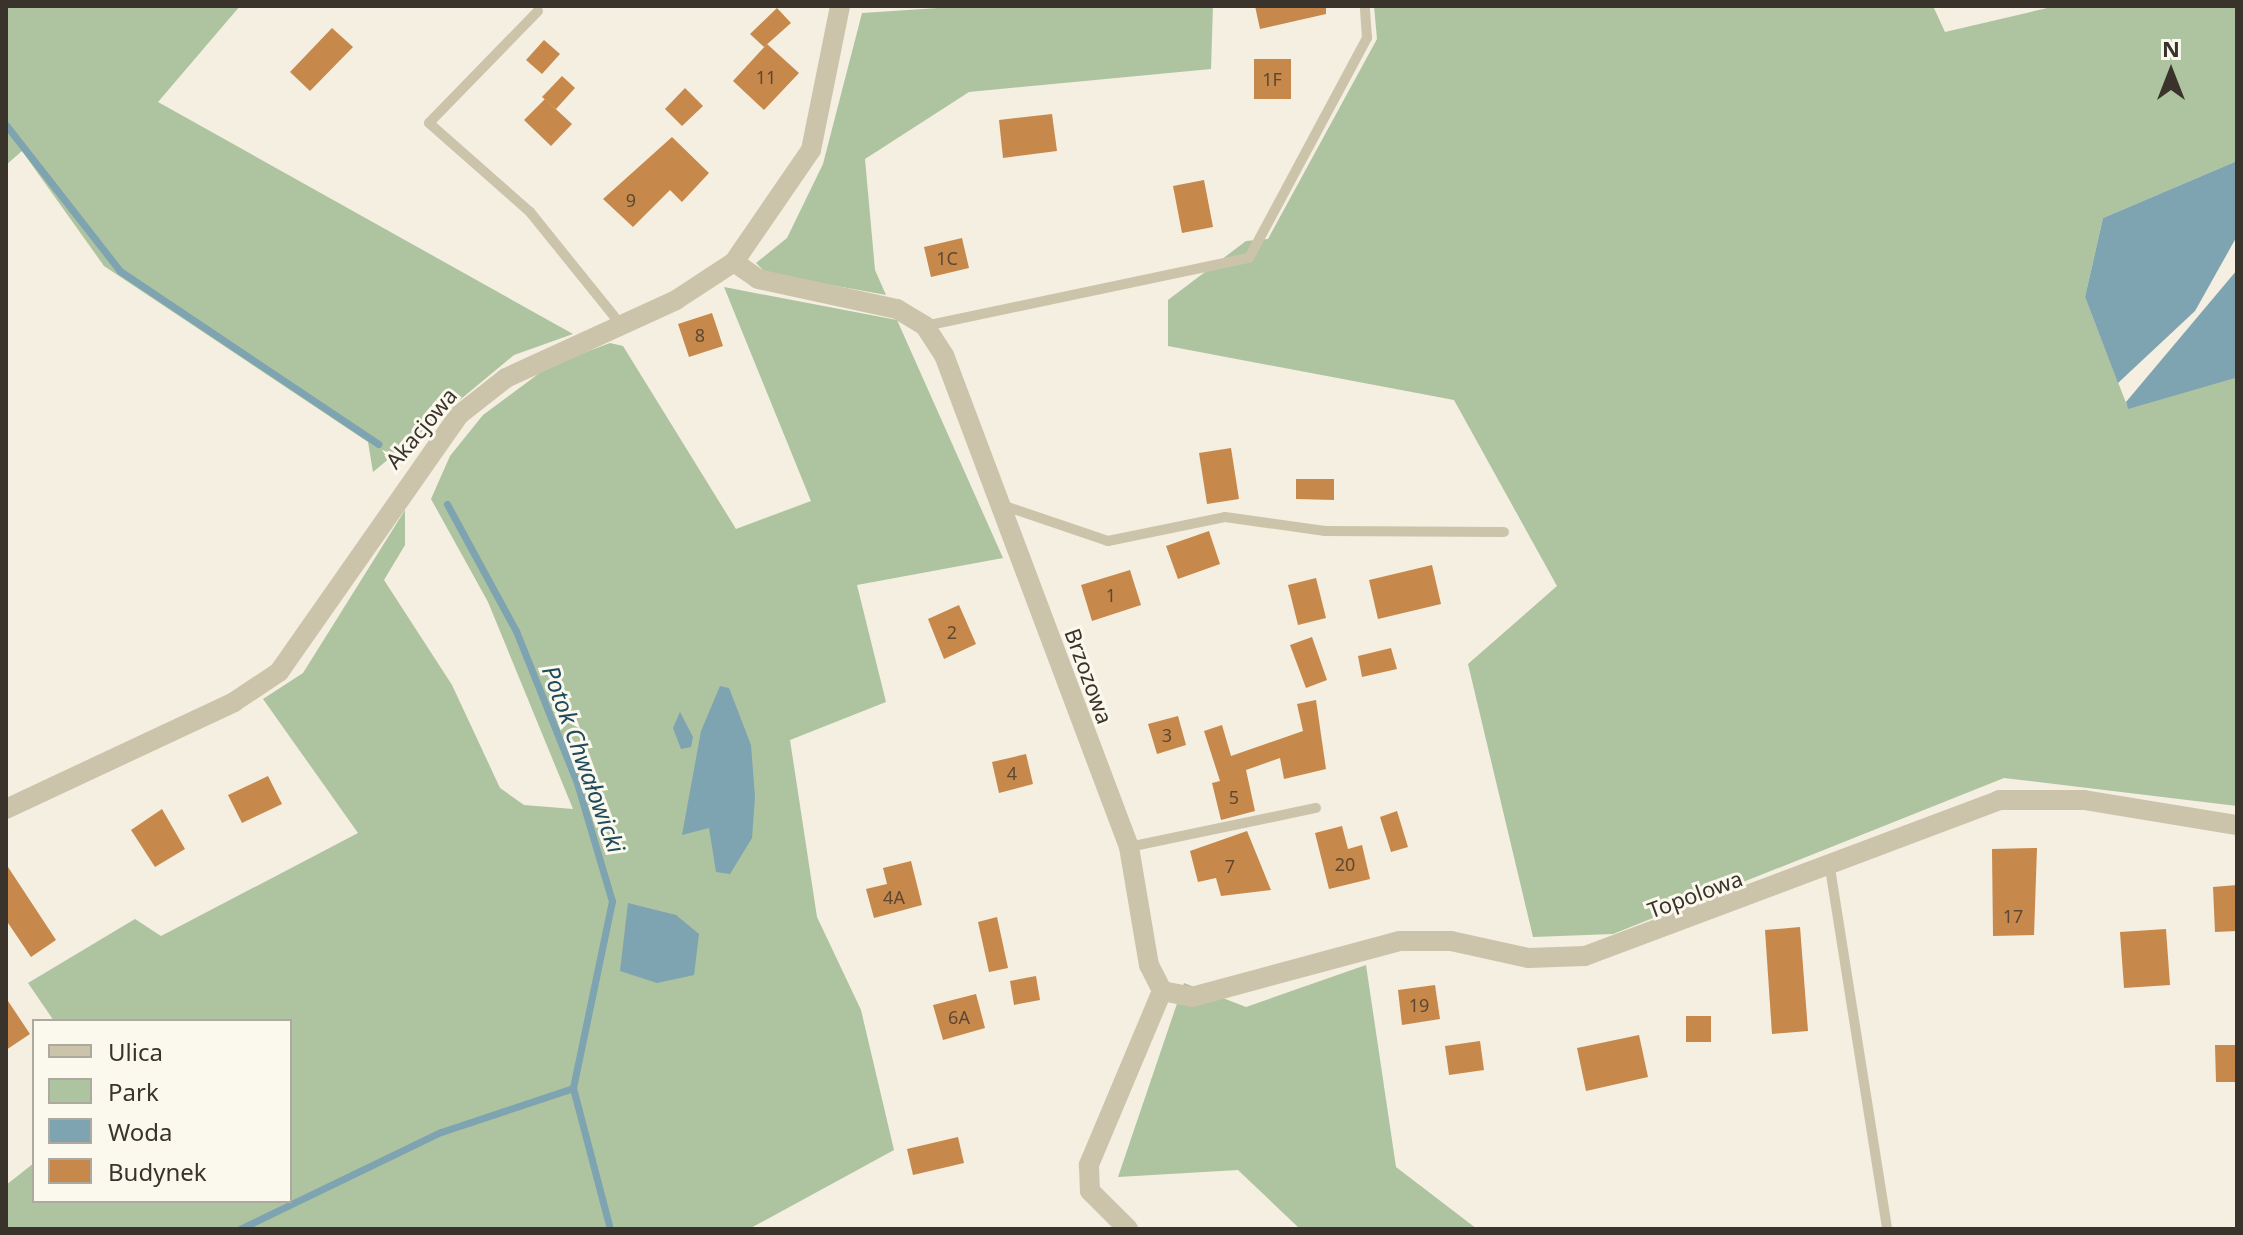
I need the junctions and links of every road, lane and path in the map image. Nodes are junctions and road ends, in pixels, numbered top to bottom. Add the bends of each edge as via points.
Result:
1 (840, 6) edge
2 (1365, 6) edge
3 (538, 11) dead end
4 (734, 262) junction
5 (622, 326) junction
6 (925, 326) junction
7 (996, 503) junction
8 (1504, 532) dead end
9 (1316, 808) dead end
10 (6, 809) edge
11 (2237, 825) edge
12 (1129, 847) junction
13 (1830, 868) junction
14 (1162, 991) junction
15 (1128, 1229) edge
16 (1887, 1229) edge

1 - 4 street, Akacjowa via 811,150
2 - 6 lane via 1367,38 1249,258
3 - 5 lane via 429,123 530,212
4 - 5 street, Akacjowa via 696,290
4 - 6 street via 758,279 886,305
5 - 10 street, Akacjowa via 506,378 459,415 279,672 234,702
6 - 7 street, Brzozowa via 944,355
7 - 8 lane via 1108,541 1225,517 1325,531
7 - 12 street, Brzozowa
9 - 12 lane
11 - 13 street, Topolowa via 2018,797 1980,805
12 - 14 street, Brzozowa via 1149,965
13 - 14 street, Topolowa via 1585,956 1528,958 1451,941 1400,941 1192,997
13 - 16 lane
14 - 15 street via 1089,1165 1090,1191

